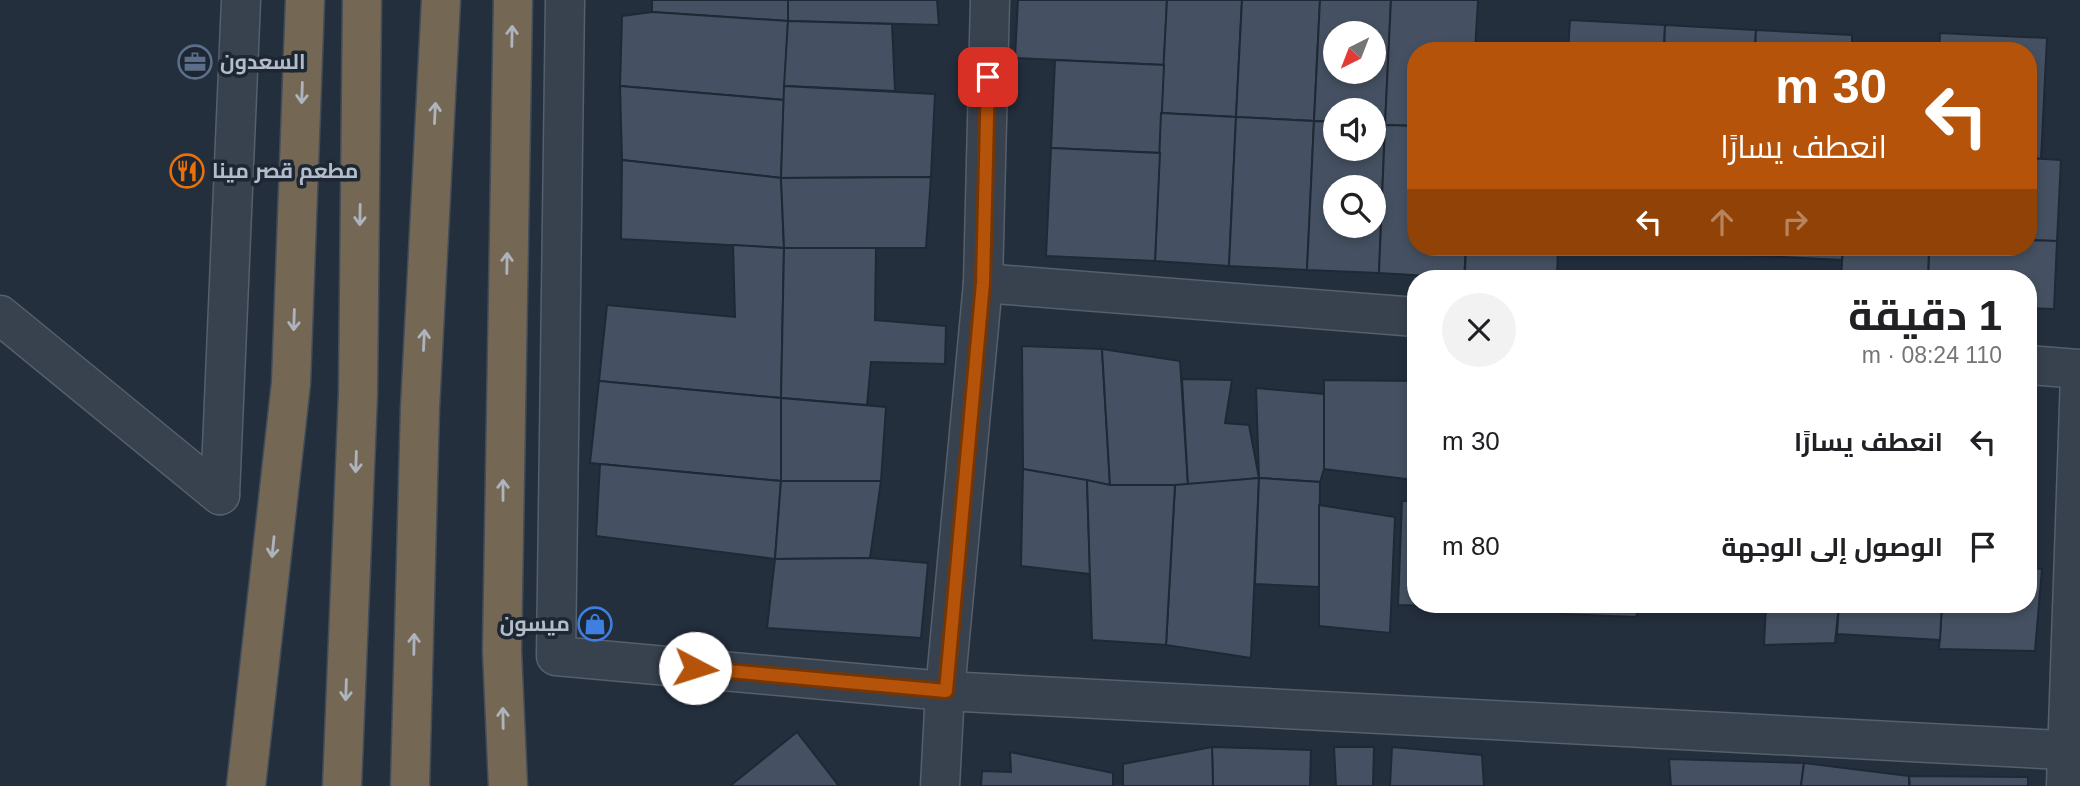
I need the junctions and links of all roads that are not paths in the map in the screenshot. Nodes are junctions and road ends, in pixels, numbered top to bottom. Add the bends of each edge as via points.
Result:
1 (241, 0) edge
2 (305, 0) edge
3 (362, 0) edge
4 (441, 0) edge
5 (513, 0) edge
6 (565, 0) edge
7 (990, 0) edge
8 (983, 283) junction
9 (0, 315) edge
10 (1407, 316) edge
11 (2037, 366) edge
12 (2080, 369) edge
13 (2080, 376) edge
14 (946, 691) junction
15 (2071, 763) edge
16 (246, 786) edge
17 (342, 786) edge
18 (411, 786) edge
19 (508, 786) edge
20 (940, 786) edge

1 - 9 street via 220,495
2 -> 16 highway via 291,383
3 -> 17 highway via 358,394
18 -> 4 highway via 420,408
19 -> 5 highway via 502,569
6 - 14 street via 556,656
7 - 8 street
8 - 10 street
8 - 14 street
11 - 12 street
13 - 15 street
14 - 15 street
14 - 20 street

